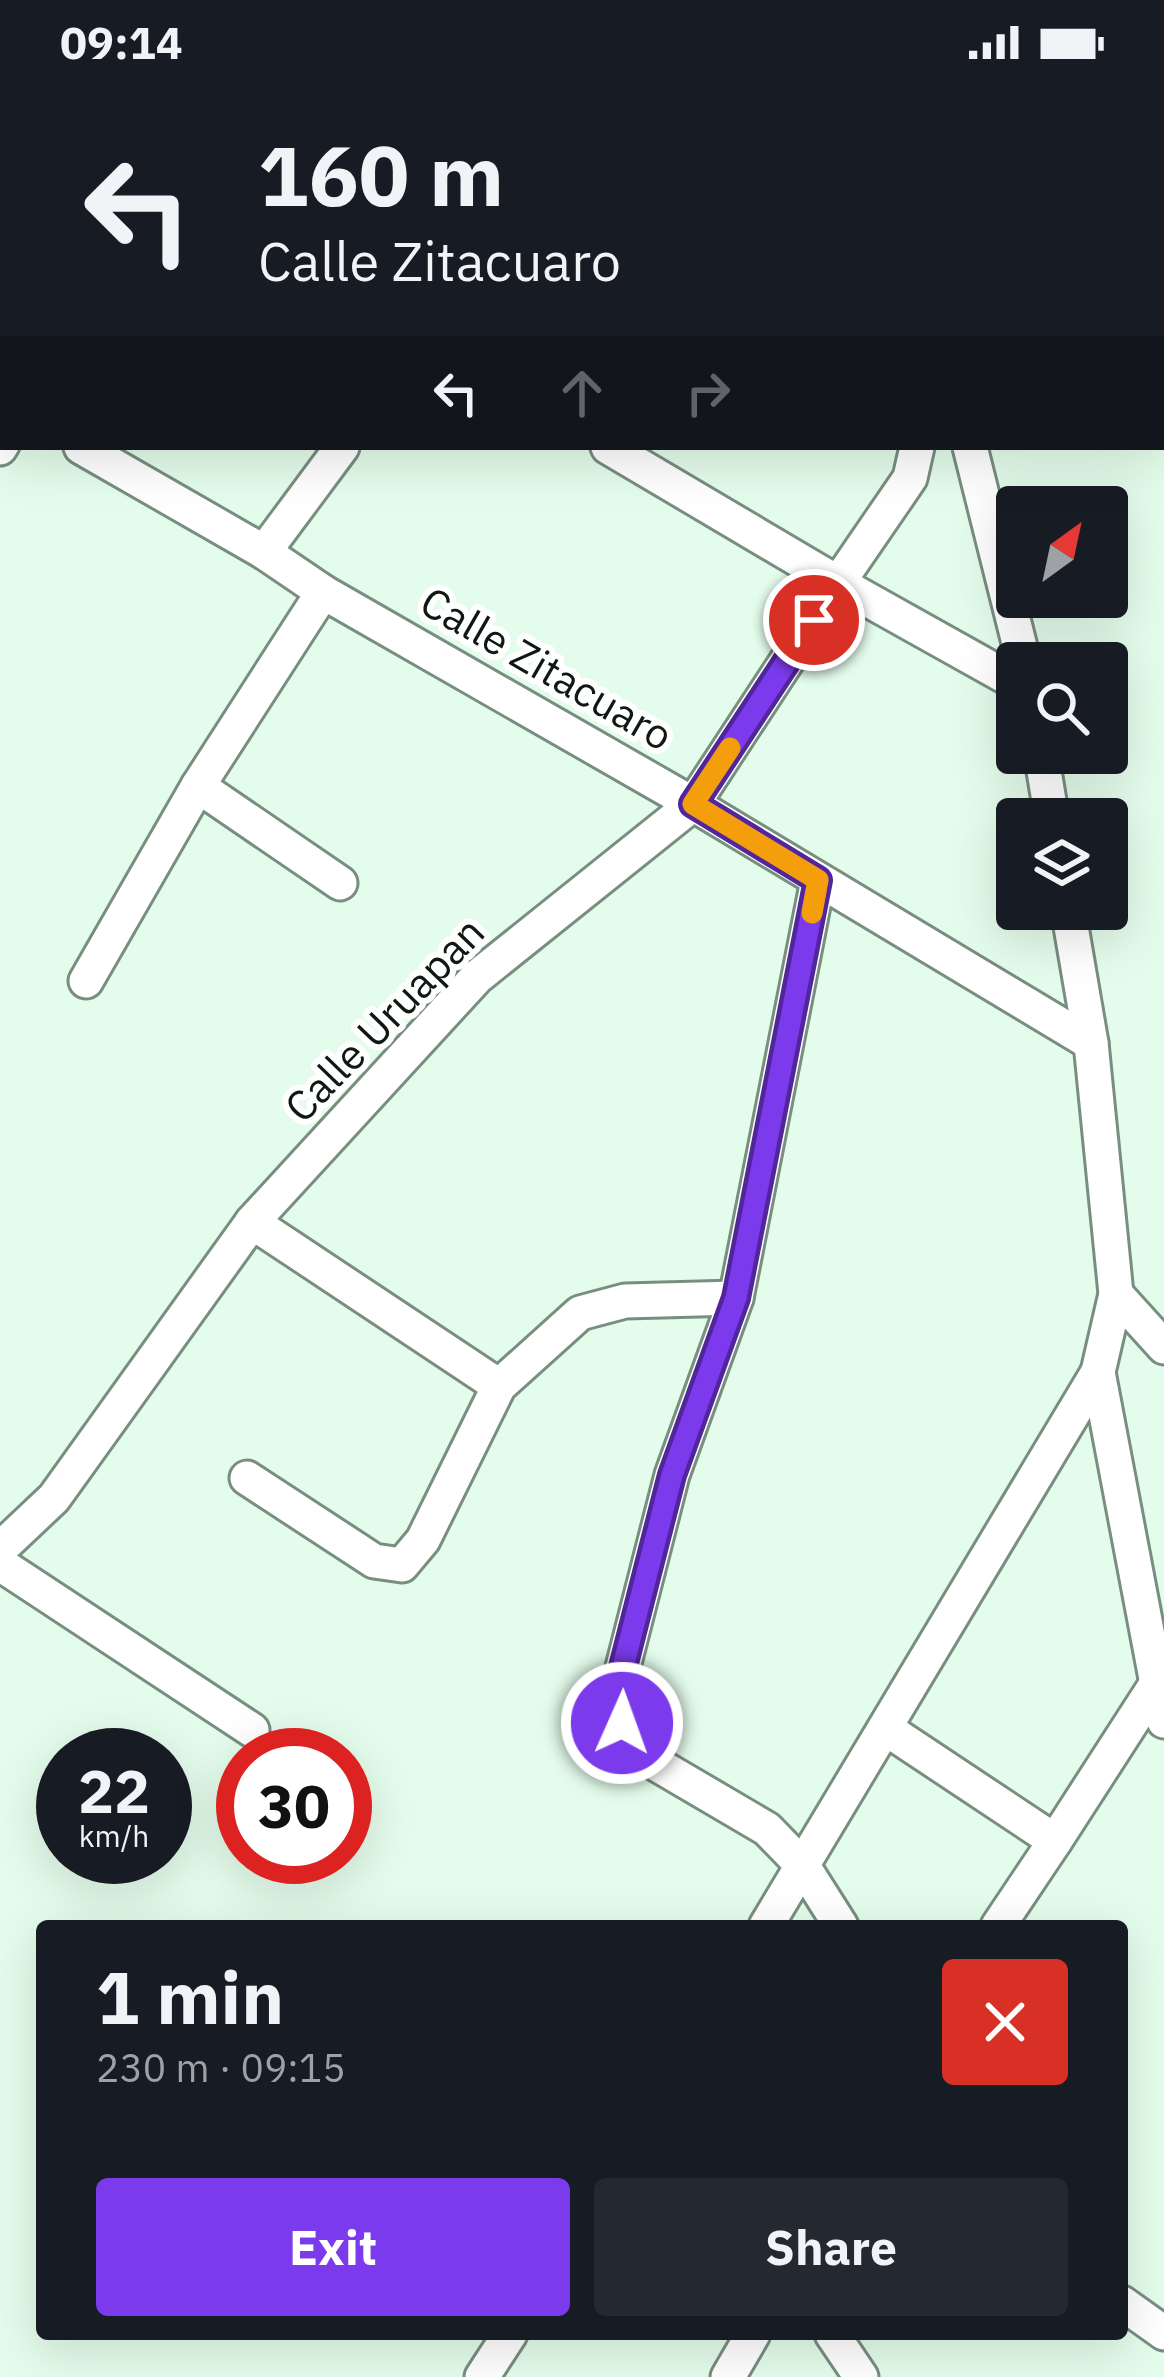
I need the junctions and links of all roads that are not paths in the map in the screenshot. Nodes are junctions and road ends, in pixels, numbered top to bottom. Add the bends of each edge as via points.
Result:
1 (86, 450) edge
2 (340, 450) edge
3 (613, 450) edge
4 (916, 450) edge
5 (971, 450) edge
6 (264, 552) junction
7 (838, 583) junction
8 (323, 592) junction
9 (1019, 642) edge
10 (996, 670) edge
11 (198, 785) junction
12 (693, 804) junction
13 (818, 880) junction
14 (340, 884) dead end
15 (1071, 930) edge
16 (86, 981) dead end
17 (1090, 1043) junction
18 (252, 1222) junction
19 (1116, 1294) junction
20 (736, 1298) junction
21 (1164, 1347) edge
22 (1098, 1372) junction
23 (499, 1386) junction
24 (247, 1478) dead end
25 (0, 1549) edge
26 (0, 1564) edge
27 (1157, 1683) junction
28 (1164, 1721) edge
29 (249, 1728) edge
30 (886, 1728) junction
31 (1055, 1840) junction
32 (803, 1867) junction
33 (770, 1920) edge
34 (838, 1920) edge
35 (1002, 1920) edge
36 (1128, 2307) edge
37 (1164, 2333) edge
38 (506, 2340) edge
39 (750, 2340) edge
40 (836, 2340) edge
41 (482, 2377) edge
42 (728, 2377) edge
43 (861, 2377) edge

1 - 6 street, Calle Zitacuaro
2 - 6 street
3 - 7 street
4 - 7 street, Calle Uruapan via 910,478
5 - 9 street
6 - 8 street, Calle Zitacuaro
7 - 10 street
7 - 12 street, Calle Uruapan
8 - 11 street
8 - 12 street, Calle Zitacuaro
11 - 14 street
11 - 16 street
12 - 13 street, Calle Zitacuaro
12 - 18 street, Calle Uruapan via 477,977
13 - 17 street, Calle Zitacuaro
13 - 20 street
15 - 17 street
17 - 19 street
18 - 23 street
18 - 25 street, Calle Uruapan via 54,1498
19 - 21 street
19 - 22 street
20 - 23 street via 625,1301 580,1312
20 - 32 street via 672,1475 623,1667 622,1723 658,1765 767,1829
22 - 27 street
22 - 30 street
23 - 24 street via 423,1540 402,1565 374,1562
26 - 29 street
27 - 28 street
27 - 31 street
30 - 31 street
30 - 32 street
31 - 35 street
32 - 33 street
32 - 34 street
36 - 37 street
38 - 41 street
39 - 42 street
40 - 43 street

